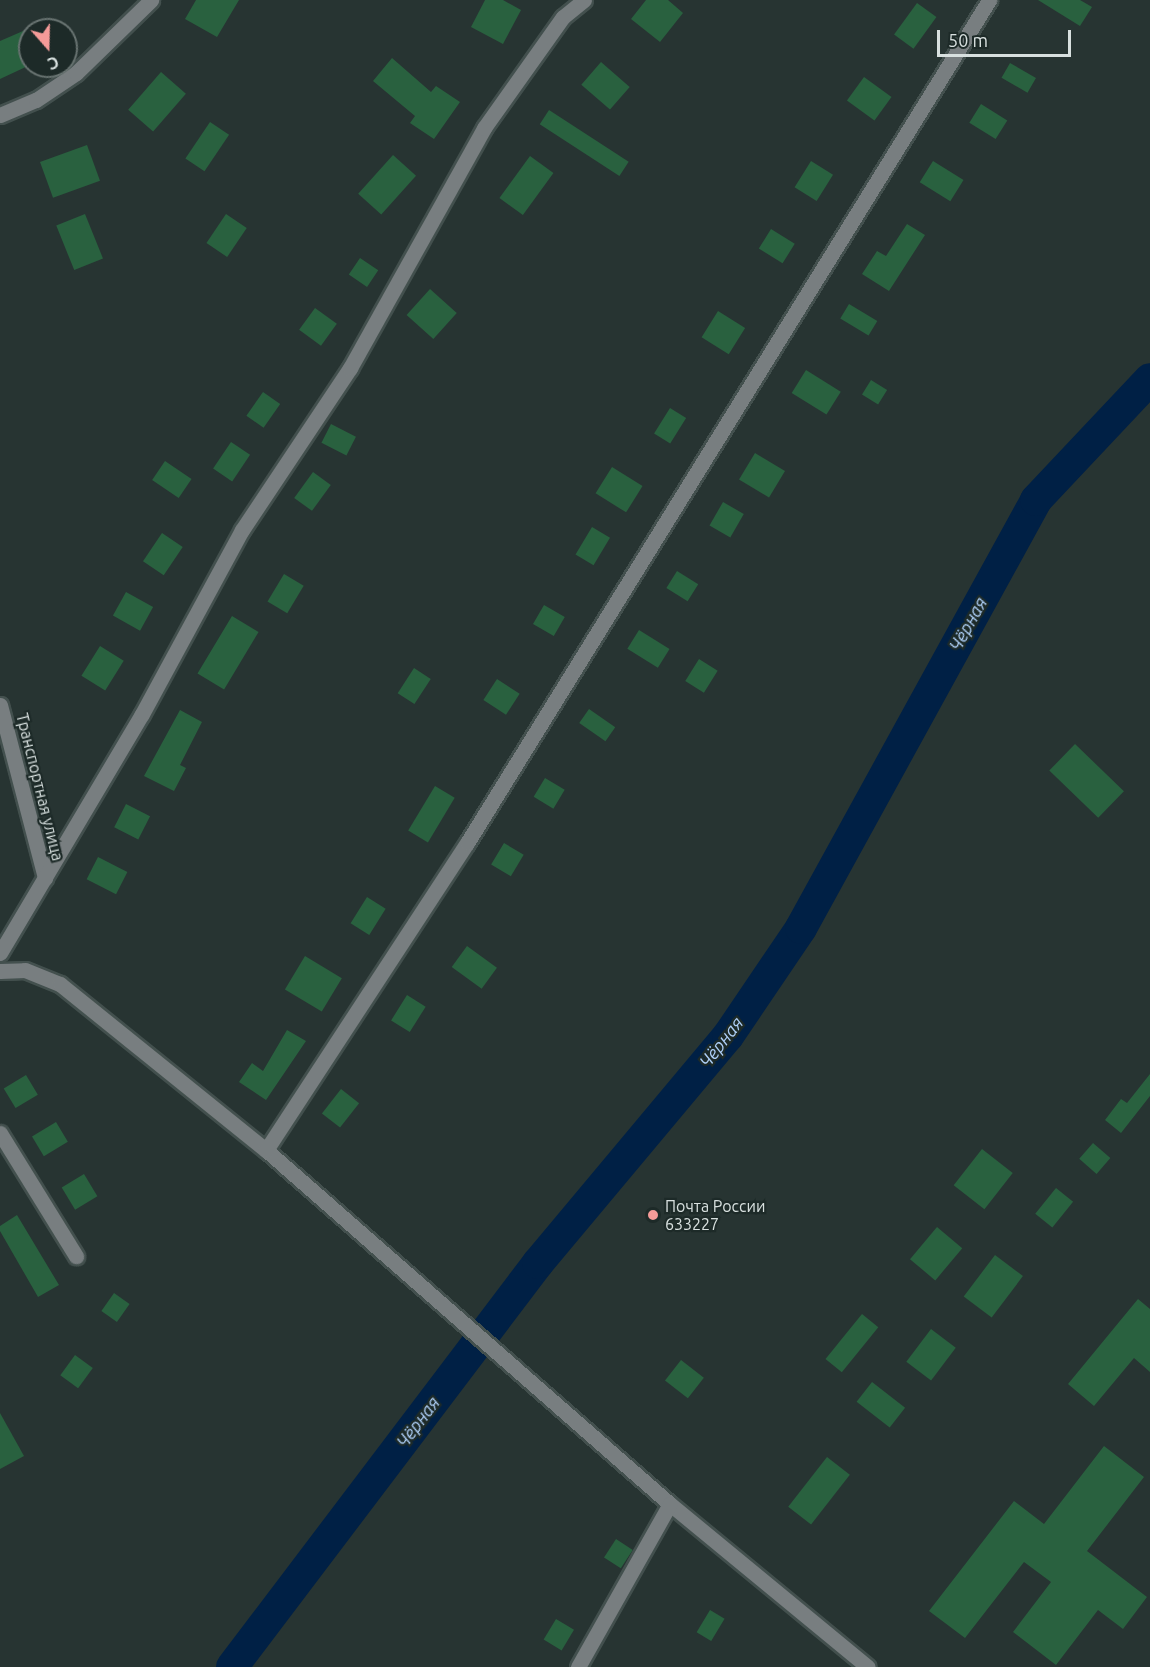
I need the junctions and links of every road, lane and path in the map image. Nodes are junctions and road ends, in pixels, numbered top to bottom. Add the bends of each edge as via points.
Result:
1 (151, 0) edge
2 (584, 0) edge
3 (988, 0) edge
4 (0, 115) edge
5 (0, 705) edge
6 (45, 878) junction
7 (0, 953) edge
8 (0, 971) edge
9 (0, 1133) edge
10 (266, 1150) junction
11 (76, 1256) dead end
12 (670, 1504) junction
13 (578, 1667) edge
14 (868, 1667) edge

1 - 4 street via 76,73 36,100
2 - 6 street via 563,17 484,128 350,368 242,530 142,714
3 - 10 street via 467,843
5 - 6 street, Транспортная улица
6 - 7 street
8 - 10 street via 25,970 60,984
9 - 11 street
10 - 12 street
12 - 13 street
12 - 14 street

